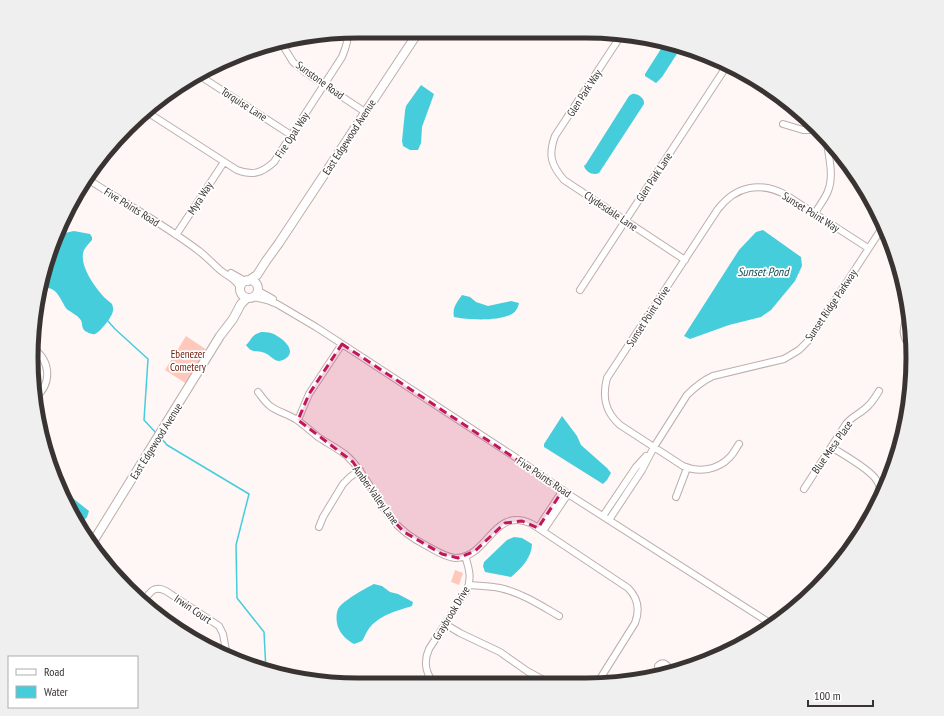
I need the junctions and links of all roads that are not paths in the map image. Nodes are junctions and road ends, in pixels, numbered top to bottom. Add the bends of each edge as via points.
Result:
1 (414, 38) edge
2 (618, 40) edge
3 (346, 42) dead end
4 (284, 47) edge
5 (724, 69) edge
6 (203, 78) edge
7 (324, 85) junction
8 (365, 112) junction
9 (150, 114) edge
10 (783, 124) dead end
11 (811, 131) edge
12 (292, 135) junction
13 (828, 148) edge
14 (551, 153) joint
15 (224, 162) junction
16 (91, 181) edge
17 (749, 185) joint
18 (815, 213) junction
19 (626, 221) junction
20 (880, 231) edge
21 (176, 235) junction
22 (868, 248) junction
23 (684, 260) junction
24 (249, 289) junction
25 (580, 290) dead end
26 (342, 344) junction
27 (38, 353) edge
28 (879, 391) dead end
29 (258, 392) dead end
30 (40, 393) edge
31 (298, 420) junction
32 (739, 444) dead end
33 (654, 447) junction
34 (831, 447) junction
35 (687, 468) junction
36 (360, 470) junction
37 (879, 485) edge
38 (804, 489) dead end
39 (566, 492) junction
40 (676, 496) dead end
41 (603, 516) junction
42 (609, 520) junction
43 (319, 527) dead end
44 (540, 530) junction
45 (94, 539) edge
46 (465, 556) junction
47 (469, 585) junction
48 (146, 598) edge
49 (559, 616) dead end
50 (767, 622) edge
51 (445, 624) junction
52 (226, 649) edge
53 (669, 667) edge
54 (658, 670) edge
55 (601, 677) edge
56 (430, 678) edge
57 (540, 678) edge

1 - 8 main road, East Edgewood Avenue
2 - 14 street, Glen Park Way via 555,136
3 - 7 street, Fire Opal Way via 342,57
4 - 7 street, Sunstone Road via 293,62
5 - 19 street, Glen Park Lane
6 - 12 street, Torquise Lane
7 - 8 street, Sunstone Road
7 - 12 street, Fire Opal Way
8 - 24 main road, East Edgewood Avenue
9 - 15 street, Fire Opal Way
10 - 11 street
12 - 15 street, Fire Opal Way via 274,162 259,173 244,173
13 - 18 street via 830,184
14 - 19 street, Clydesdale Lane via 557,172 564,180
15 - 21 street, Myra Way
16 - 21 street, Five Points Road
17 - 18 street, Sunset Point Way via 779,191
17 - 23 street, Sunset Point Drive via 723,202
18 - 22 street, Sunset Point Way
19 - 23 street, Clydesdale Lane
19 - 25 street, Glen Park Lane
20 - 22 street, Sunset Ridge Parkway
21 - 24 street, Five Points Road via 219,270
22 - 33 street, Sunset Ridge Parkway via 800,350 784,359 718,374 704,380 687,396
23 - 33 street, Sunset Point Drive via 605,384 606,403 611,415 620,425
24 - 26 street, Five Points Road via 284,303
24 - 45 main road, East Edgewood Avenue via 233,319
26 - 31 street via 309,394
26 - 39 street, Five Points Road
27 - 30 street via 47,366 46,383
28 - 34 street, Blue Mesa Place via 871,404 850,419
29 - 31 street, Amber Valley Lane via 266,403
31 - 36 street, Amber Valley Lane via 345,455
32 - 35 street via 731,456 719,466 704,470
33 - 35 street, Sunset Point Drive
33 - 41 street, Sunset Ridge Parkway via 636,467
33 - 42 street, Sunset Ridge Parkway
34 - 37 street via 870,472
34 - 38 street, Blue Mesa Place
35 - 40 street
36 - 43 street via 343,484
36 - 46 street, Amber Valley Lane via 388,514 404,532 446,556
39 - 41 street, Five Points Road
39 - 44 street
41 - 42 street, Five Points Road
42 - 50 street, Five Points Road
44 - 46 street via 522,521 506,522 475,551
44 - 55 street via 626,586 637,602 638,614 635,623
46 - 47 street, Graybrook Drive via 470,574
47 - 49 street via 510,591
47 - 51 street, Graybrook Drive
48 - 52 street, Irwin Court via 154,590 166,591 219,626
51 - 56 street, Graybrook Drive via 428,651 426,668
51 - 57 street via 500,652
53 - 54 street via 663,663 658,666

